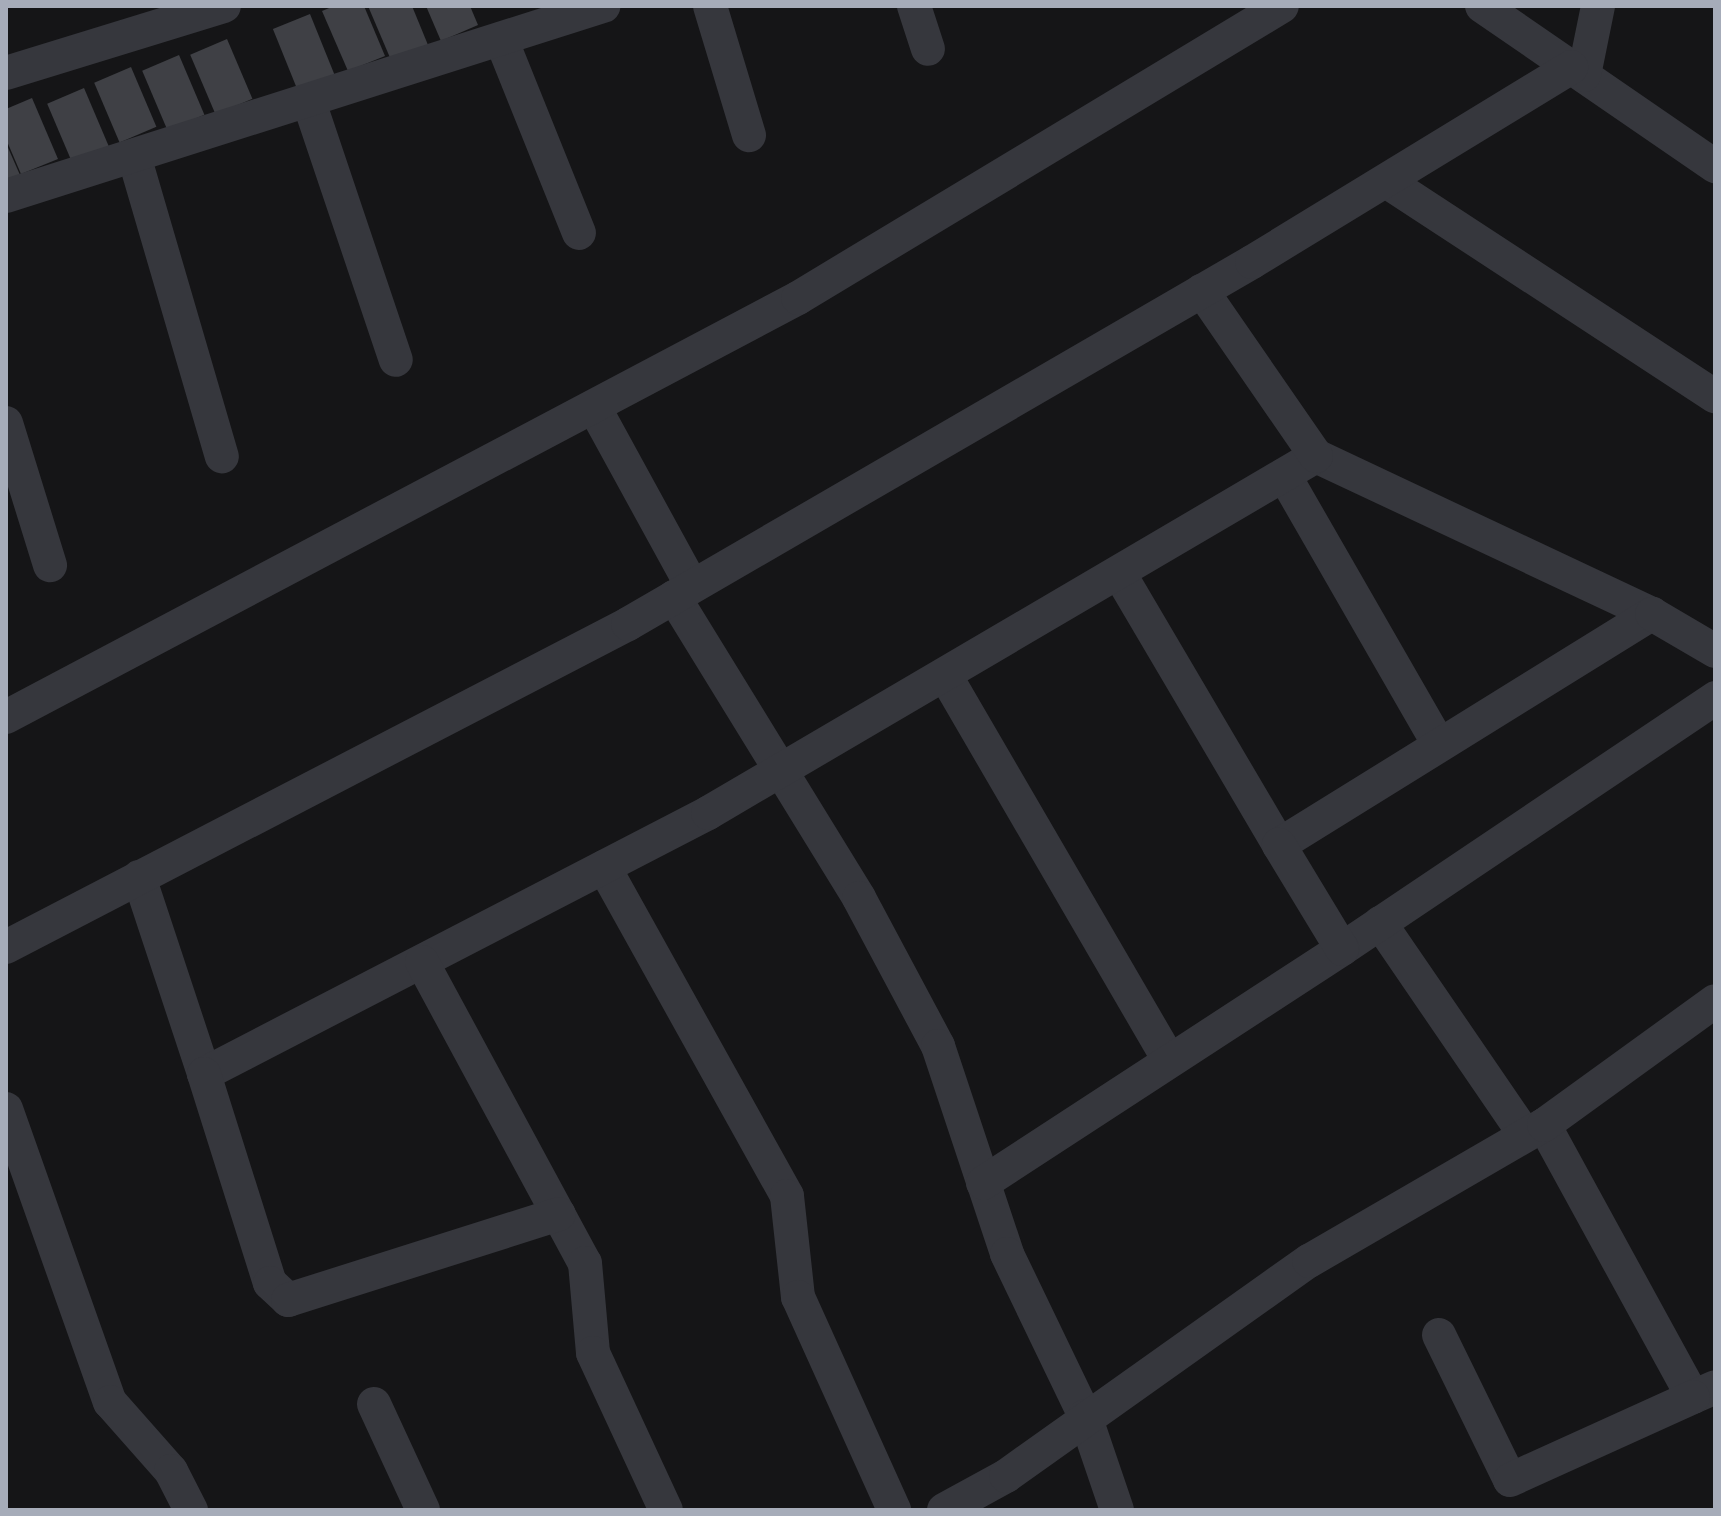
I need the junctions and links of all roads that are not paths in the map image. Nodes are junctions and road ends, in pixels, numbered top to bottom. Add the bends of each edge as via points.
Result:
1 (224, 6) edge
2 (603, 6) edge
3 (710, 6) edge
4 (914, 6) edge
5 (1282, 6) edge
6 (1482, 6) edge
7 (1598, 6) edge
8 (501, 39) junction
9 (928, 49) dead end
10 (1578, 71) junction
11 (6, 73) edge
12 (309, 102) junction
13 (749, 135) dead end
14 (134, 156) junction
15 (1715, 166) edge
16 (1386, 181) junction
17 (6, 196) edge
18 (579, 233) dead end
19 (1202, 291) junction
20 (396, 360) dead end
21 (1715, 396) edge
22 (594, 407) junction
23 (6, 423) edge
24 (222, 456) dead end
25 (1316, 456) junction
26 (1284, 475) junction
27 (50, 565) dead end
28 (1119, 573) junction
29 (683, 592) junction
30 (1652, 614) junction
31 (1715, 651) edge
32 (945, 675) junction
33 (1715, 698) edge
34 (6, 717) edge
35 (1439, 745) junction
36 (778, 773) junction
37 (1279, 845) junction
38 (604, 867) junction
39 (139, 877) junction
40 (1380, 923) junction
41 (6, 947) edge
42 (1342, 949) junction
43 (422, 962) junction
44 (1715, 1001) edge
45 (1169, 1060) junction
46 (204, 1074) junction
47 (6, 1109) edge
48 (1534, 1130) junction
49 (983, 1183) junction
50 (559, 1214) junction
51 (1439, 1335) dead end
52 (1704, 1392) edge
53 (374, 1404) dead end
54 (1085, 1416) junction
55 (1515, 1495) edge
56 (191, 1510) edge
57 (423, 1510) edge
58 (666, 1510) edge
59 (894, 1510) edge
60 (944, 1510) edge
61 (1117, 1510) edge

1 - 11 street
2 - 8 street
3 - 13 street
4 - 9 street
5 - 22 street via 798,298
6 - 10 street
7 - 10 street
8 - 12 street
8 - 18 street
10 - 15 street
10 - 16 street
12 - 14 street
12 - 20 street
14 - 17 street
14 - 24 street
16 - 19 street
16 - 21 street
19 - 25 street
19 - 29 street
22 - 29 street
22 - 34 street
23 - 27 street
25 - 26 street
25 - 30 street
26 - 28 street
26 - 35 street
28 - 32 street
28 - 37 street
29 - 36 street
29 - 39 street
30 - 31 street
30 - 35 street
32 - 36 street
32 - 45 street
33 - 40 street
35 - 37 street
36 - 38 street
36 - 49 street via 859,898 938,1046
37 - 42 street
38 - 43 street
38 - 59 street via 787,1196 798,1297
39 - 41 street
39 - 46 street
40 - 42 street
40 - 48 street
42 - 45 street
43 - 46 street
43 - 50 street
44 - 48 street
45 - 49 street
46 - 50 street via 270,1283 288,1300
47 - 56 street via 110,1402 171,1471
48 - 52 street
48 - 54 street via 1309,1261
49 - 54 street via 1007,1254
50 - 58 street via 592,1285 593,1353
51 - 55 street
52 - 55 street
53 - 57 street
54 - 60 street via 1006,1476
54 - 61 street

